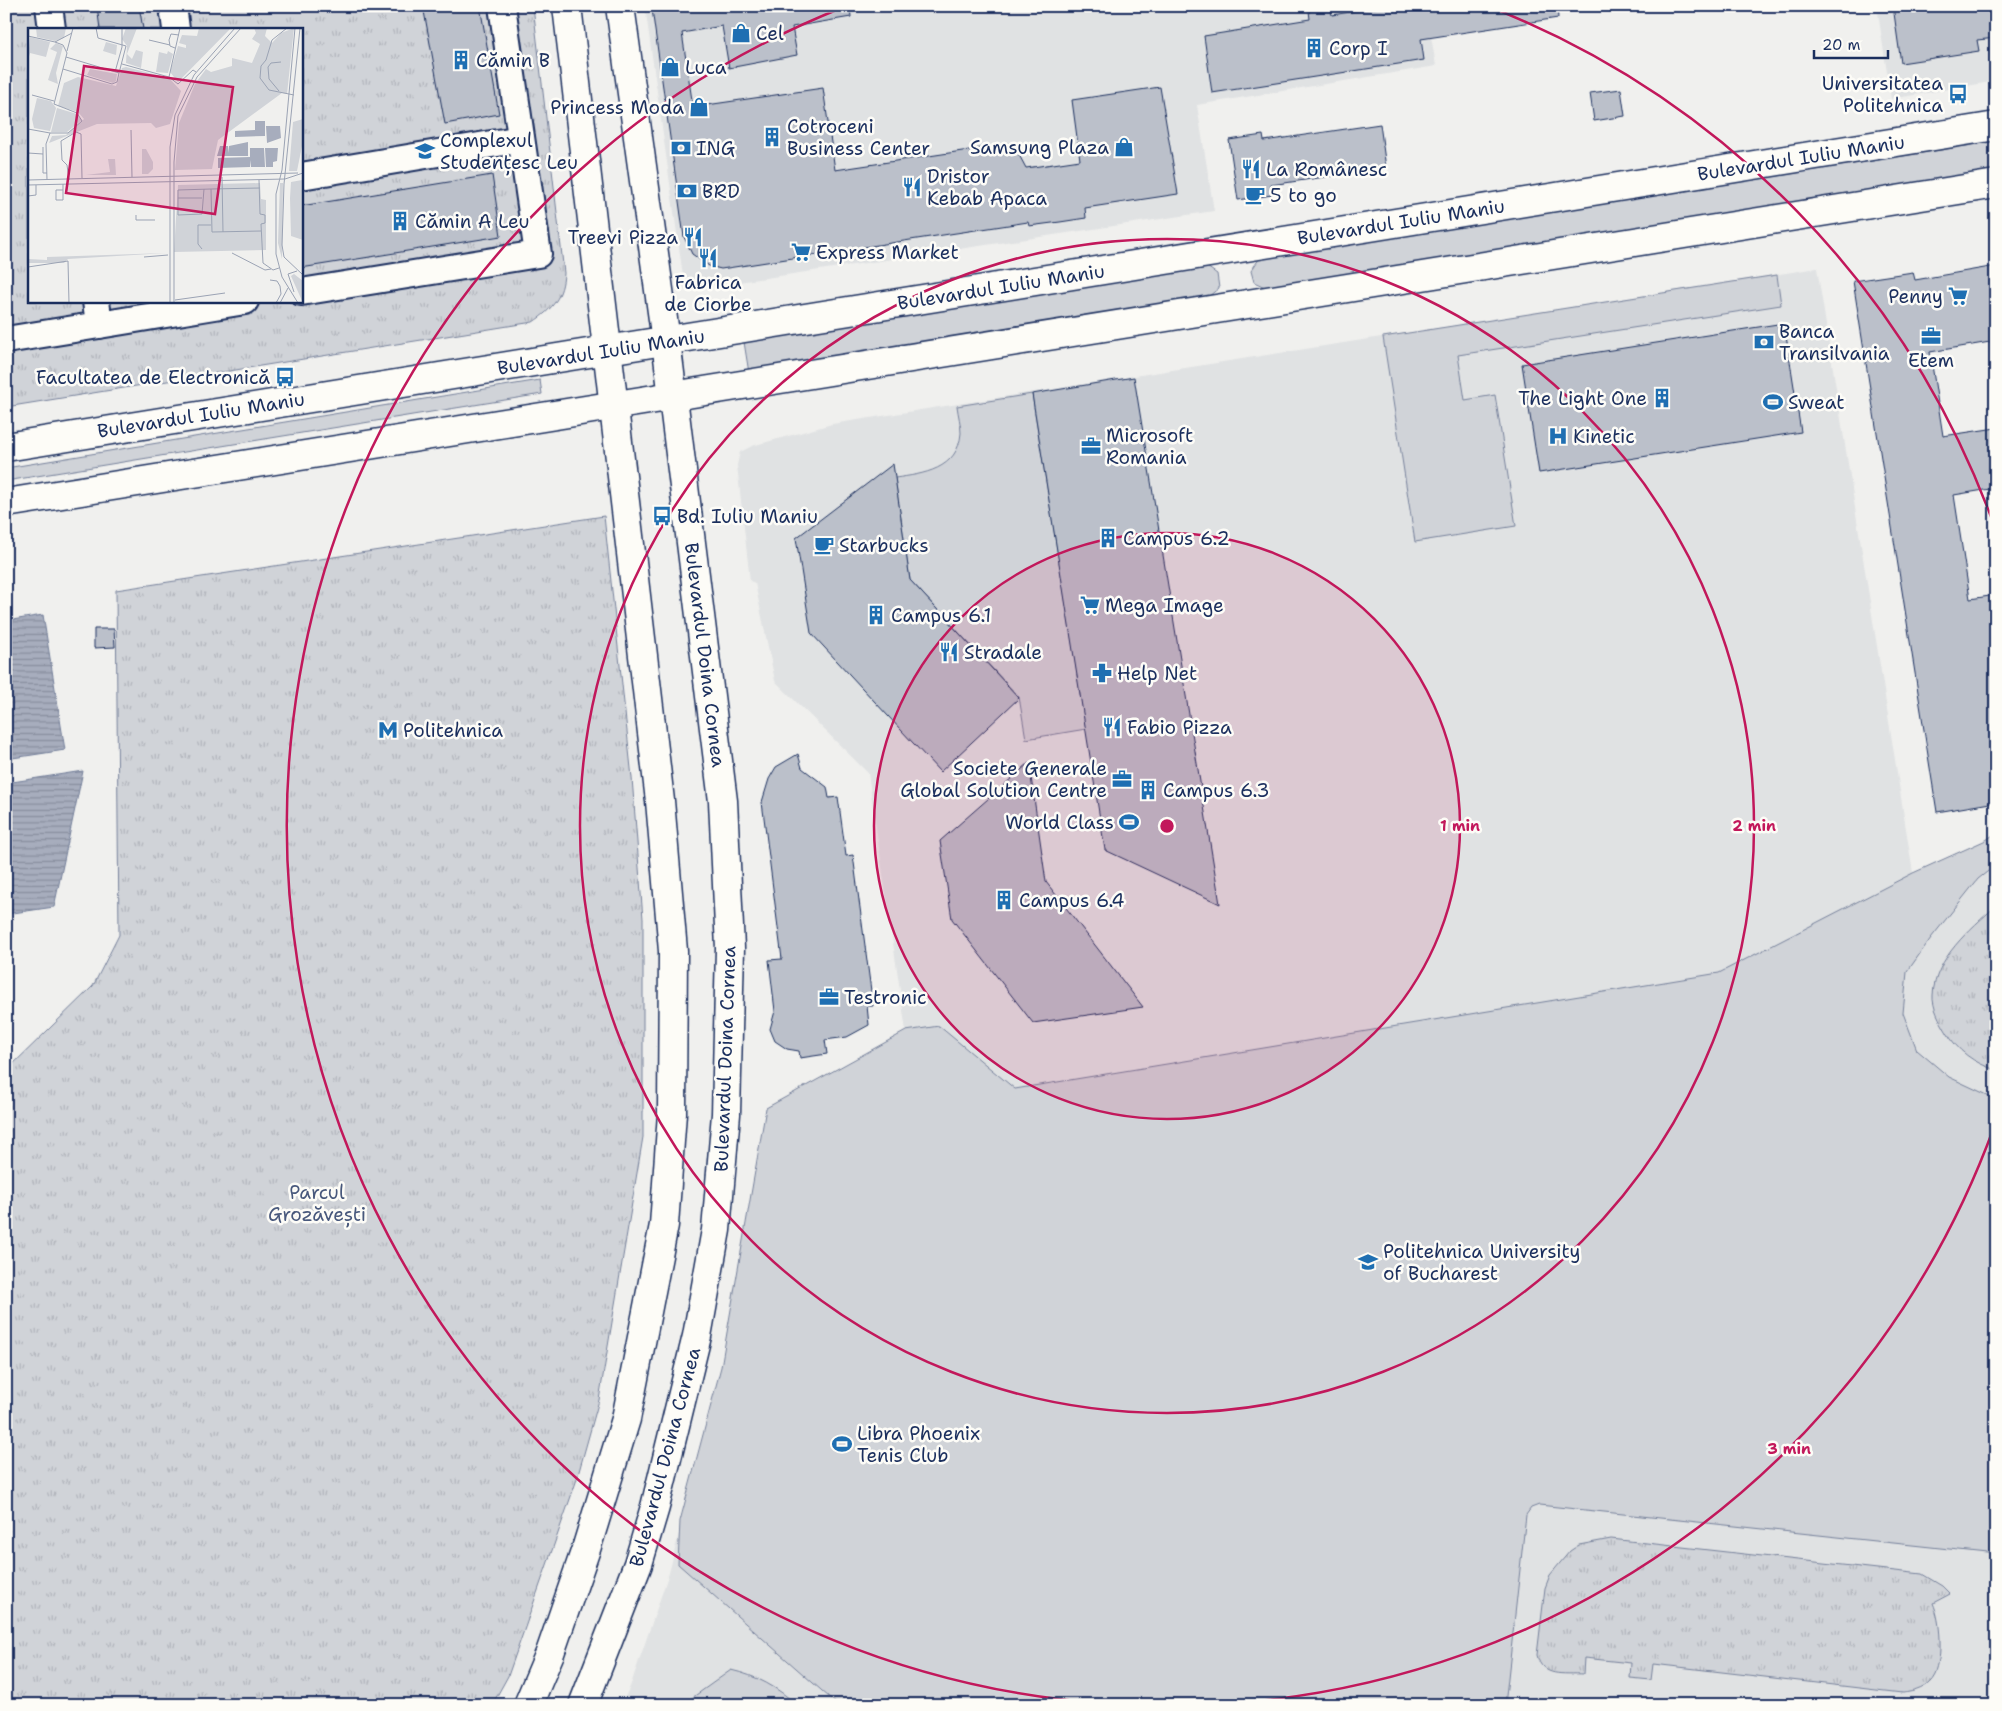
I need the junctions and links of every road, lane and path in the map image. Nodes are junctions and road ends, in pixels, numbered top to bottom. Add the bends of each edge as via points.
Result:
1 (49, 6) edge
2 (173, 6) edge
3 (502, 6) edge
4 (567, 6) edge
5 (620, 6) edge
6 (52, 28) edge
7 (176, 28) edge
8 (1996, 126) edge
9 (521, 138) junction
10 (302, 176) edge
11 (1996, 184) edge
12 (302, 292) edge
13 (234, 302) edge
14 (191, 306) edge
15 (98, 313) edge
16 (6, 340) edge
17 (666, 341) junction
18 (607, 352) junction
19 (673, 396) junction
20 (614, 406) junction
21 (6, 447) edge
22 (6, 502) edge
23 (528, 1705) edge
24 (583, 1705) edge

1 - 6 street
2 - 7 street
3 - 9 street
4 - 18 main road
5 - 17 main road, Bulevardul Doina Cornea
8 - 17 main road, Bulevardul Iuliu Maniu
9 - 10 street
9 - 12 street via 538,254
11 - 19 main road
13 - 14 street
14 - 15 street
15 - 16 street
17 - 18 main road, Bulevardul Iuliu Maniu
17 - 19 main road, Bulevardul Doina Cornea
18 - 20 main road
18 - 21 main road, Bulevardul Iuliu Maniu
19 - 20 main road
19 - 24 main road, Bulevardul Doina Cornea via 723,801 730,948 726,1114 716,1230 675,1434 638,1564
20 - 22 main road
20 - 23 main road via 673,942 672,1113 664,1225 626,1419 587,1546 550,1653

